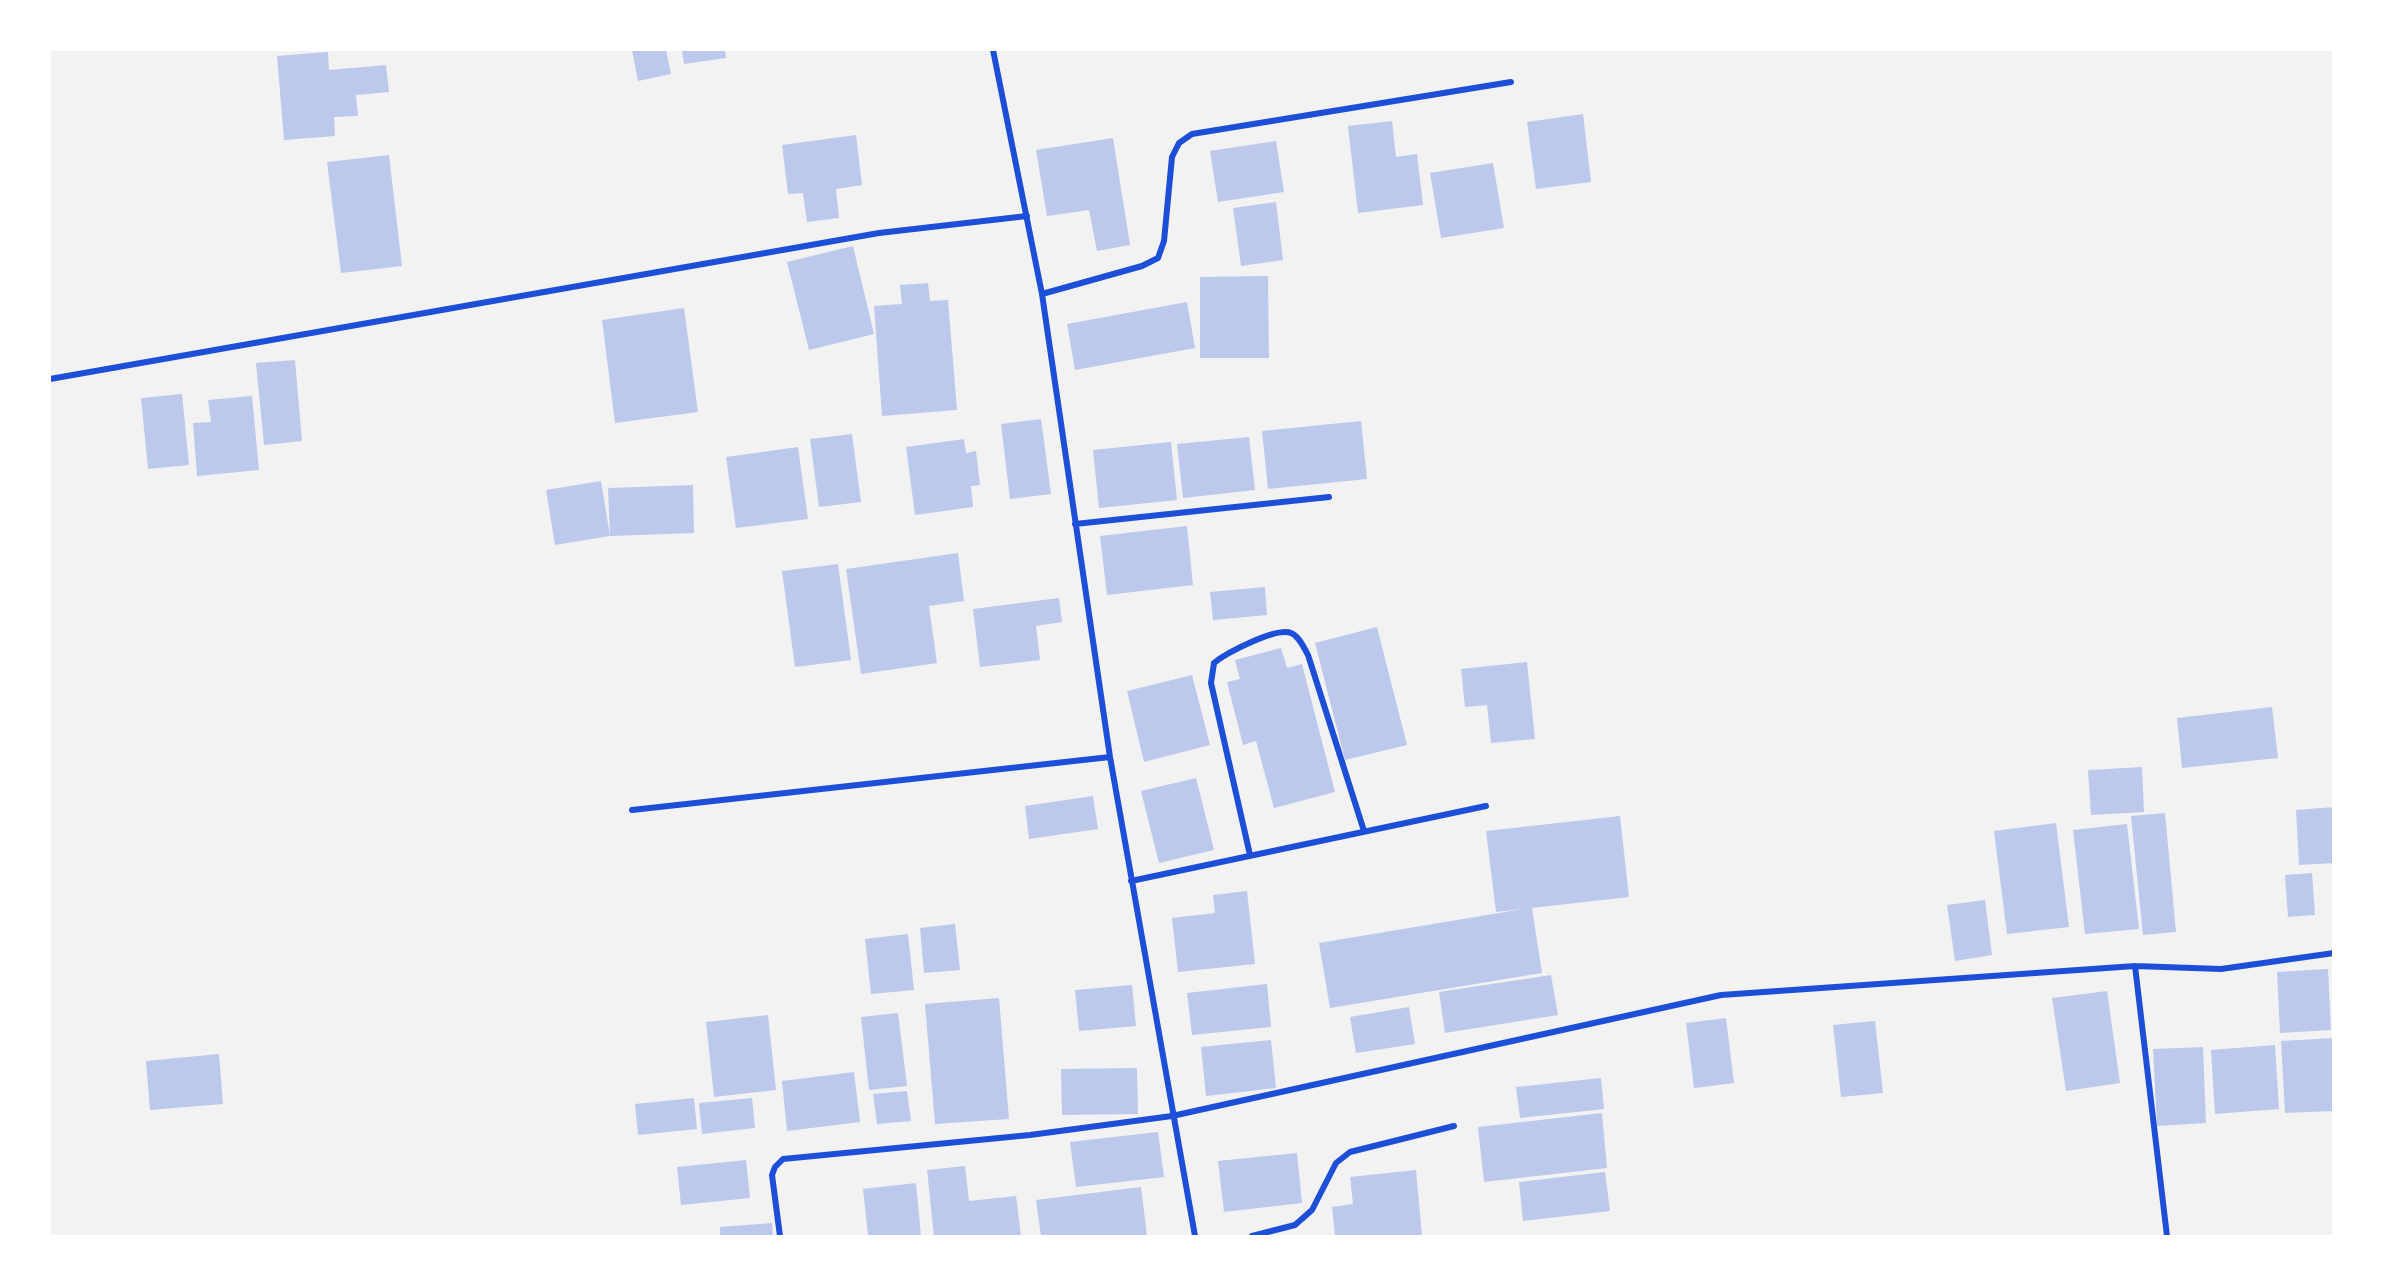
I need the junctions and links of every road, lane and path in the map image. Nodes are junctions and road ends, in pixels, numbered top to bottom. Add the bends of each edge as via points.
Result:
1 (993, 50) edge
2 (1511, 82) dead end
3 (1027, 216) junction
4 (1041, 294) junction
5 (50, 379) edge
6 (1329, 497) dead end
7 (1075, 524) junction
8 (1110, 757) junction
9 (1486, 806) dead end
10 (632, 810) dead end
11 (1364, 831) junction
12 (1250, 855) junction
13 (1131, 881) junction
14 (2334, 953) edge
15 (2135, 966) junction
16 (1172, 1116) junction
17 (1454, 1126) dead end
18 (780, 1236) edge
19 (1195, 1236) edge
20 (1252, 1236) edge
21 (2167, 1236) edge

1 - 3 street
2 - 4 street via 1192,134 1179,143 1172,158 1164,241 1158,258
3 - 4 street
3 - 5 street via 879,233
4 - 7 street
6 - 7 street
7 - 8 street
8 - 10 street
8 - 13 street
9 - 11 street
11 - 12 street
11 - 12 street via 1308,655 1298,638 1290,633 1276,633 1227,653 1214,663 1211,683
12 - 13 street
13 - 16 street
14 - 15 street via 2221,969
15 - 16 street via 1721,995
15 - 21 street
16 - 18 street via 1030,1136 783,1159 772,1175
16 - 19 street
17 - 20 street via 1350,1152 1336,1163 1312,1210 1295,1225

